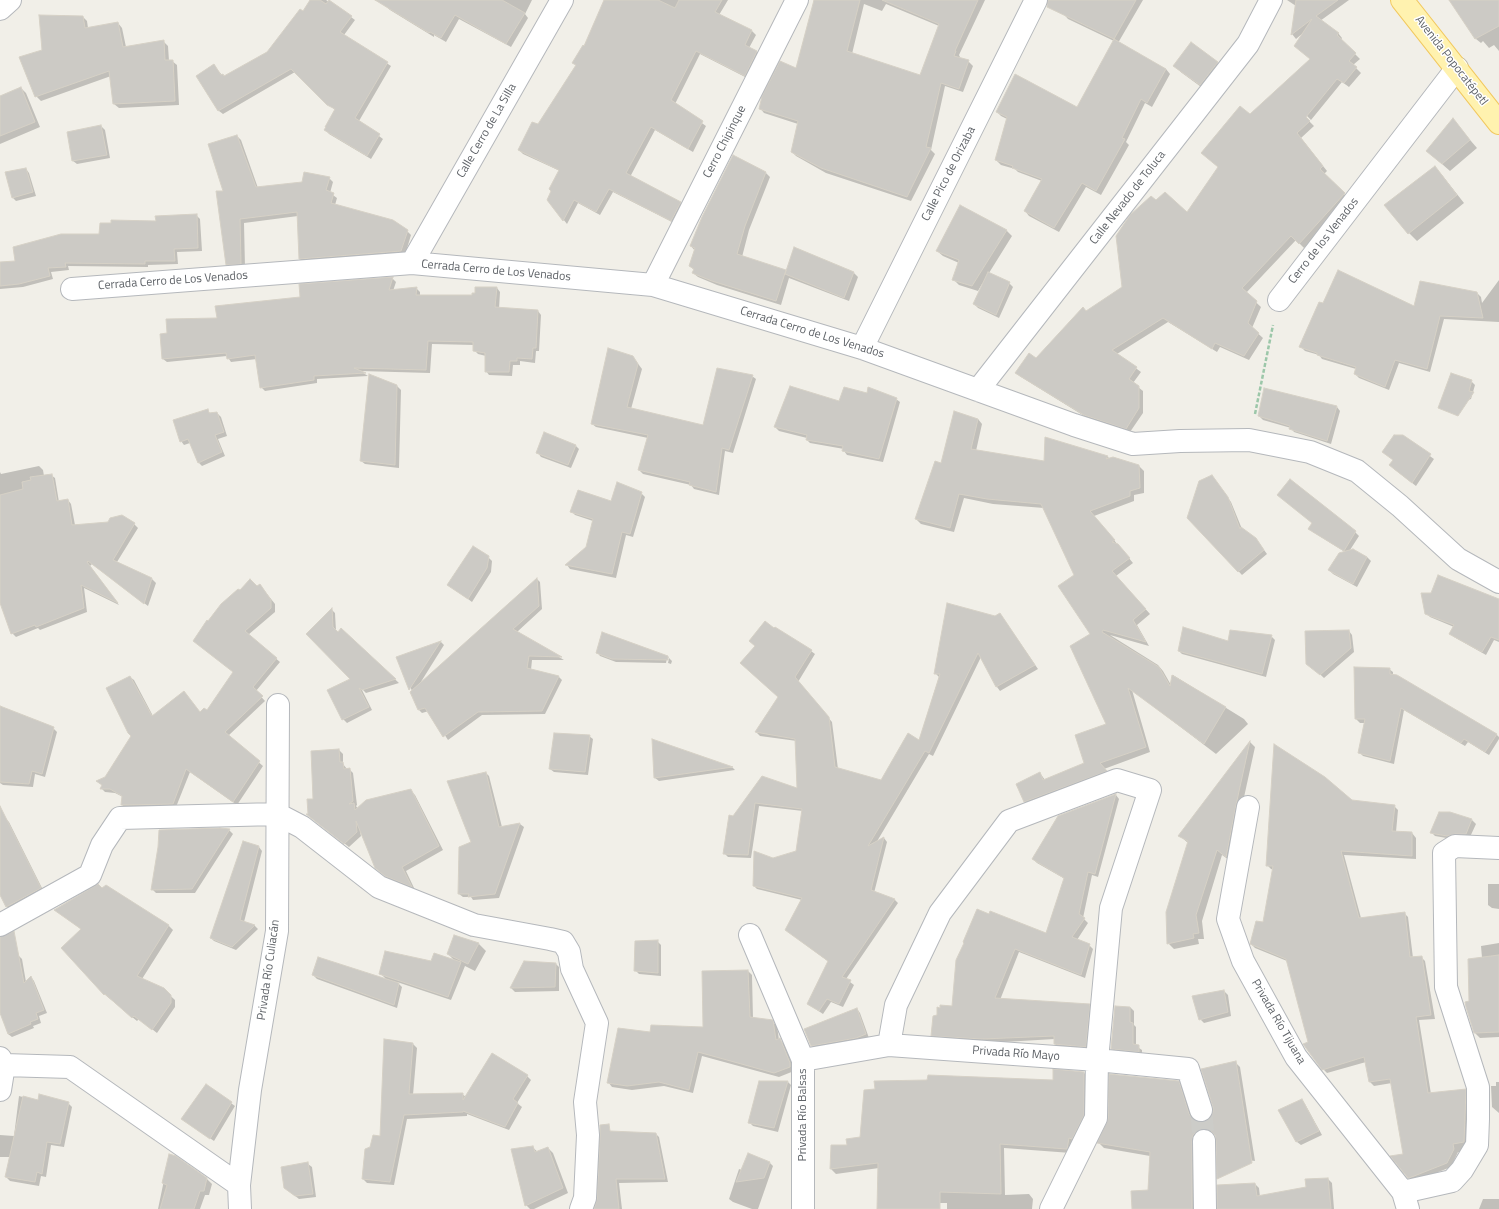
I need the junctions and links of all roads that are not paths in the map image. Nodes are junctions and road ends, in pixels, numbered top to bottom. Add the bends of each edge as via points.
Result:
1 (10, 0) edge
2 (562, 0) edge
3 (797, 0) edge
4 (1036, 0) edge
5 (1271, 0) edge
6 (1402, 0) edge
7 (0, 9) edge
8 (1457, 68) junction
9 (1499, 123) edge
10 (412, 263) junction
11 (653, 285) junction
12 (72, 289) dead end
13 (1279, 300) road end
14 (862, 348) junction
15 (978, 390) junction
16 (1499, 582) edge
17 (278, 705) dead end
18 (1248, 807) dead end
19 (277, 814) junction
20 (1499, 848) edge
21 (0, 925) edge
22 (750, 935) dead end
23 (889, 1045) junction
24 (803, 1060) junction
25 (1097, 1060) junction
26 (1, 1063) edge
27 (0, 1090) edge
28 (1201, 1110) tunnel mouth
29 (1204, 1141) tunnel mouth
30 (238, 1185) junction
31 (1406, 1200) edge
32 (240, 1209) edge
33 (581, 1209) edge
34 (803, 1209) edge
35 (1051, 1209) edge
36 (1205, 1209) edge

1 - 7 street
2 - 10 street, Calle Cerro de La Silla
3 - 11 street, Cerro Chipinque
4 - 14 street, Calle Pico de Orizaba
5 - 15 street, Calle Nevado de Toluca via 1248,44
6 - 8 main road, Avenida Popocatépetl
8 - 9 main road, Avenida Popocatépetl
8 - 13 street, Cerro de los Venados
10 - 11 street, Cerrada Cerro de Los Venados
10 - 12 street, Cerrada Cerro de Los Venados
11 - 14 street, Cerrada Cerro de Los Venados
14 - 15 street, Cerrada Cerro de Los Venados
15 - 16 street, Cerrada Cerro de Los Venados via 1133,444 1249,440 1310,452 1357,471 1458,559
17 - 19 street, Privada Río Culiacán
18 - 31 street, Privada Río Tijuana via 1228,919 1243,961 1296,1057
19 - 21 street via 120,818 102,846 90,875
19 - 30 street, Privada Río Culiacán via 277,931 250,1090
19 - 33 street via 302,827 379,887 474,926 563,942 570,952 572,969 597,1023 585,1102 588,1135 585,1198
20 - 31 street via 1455,846 1444,853 1446,987 1478,1087 1477,1145 1452,1181
22 - 24 street, Privada Río Balsas
23 - 24 street, Privada Río Mayo
23 - 25 street, Privada Río Mayo
23 - 25 street via 896,1005 940,913 1009,821 1117,780 1150,790 1111,908
24 - 34 street, Privada Río Balsas
25 - 28 street, Privada Río Mayo via 1188,1069
25 - 35 street via 1096,1118
26 - 27 street
26 - 30 street via 70,1067
29 - 36 street
30 - 32 street, Privada Río Culiacán

